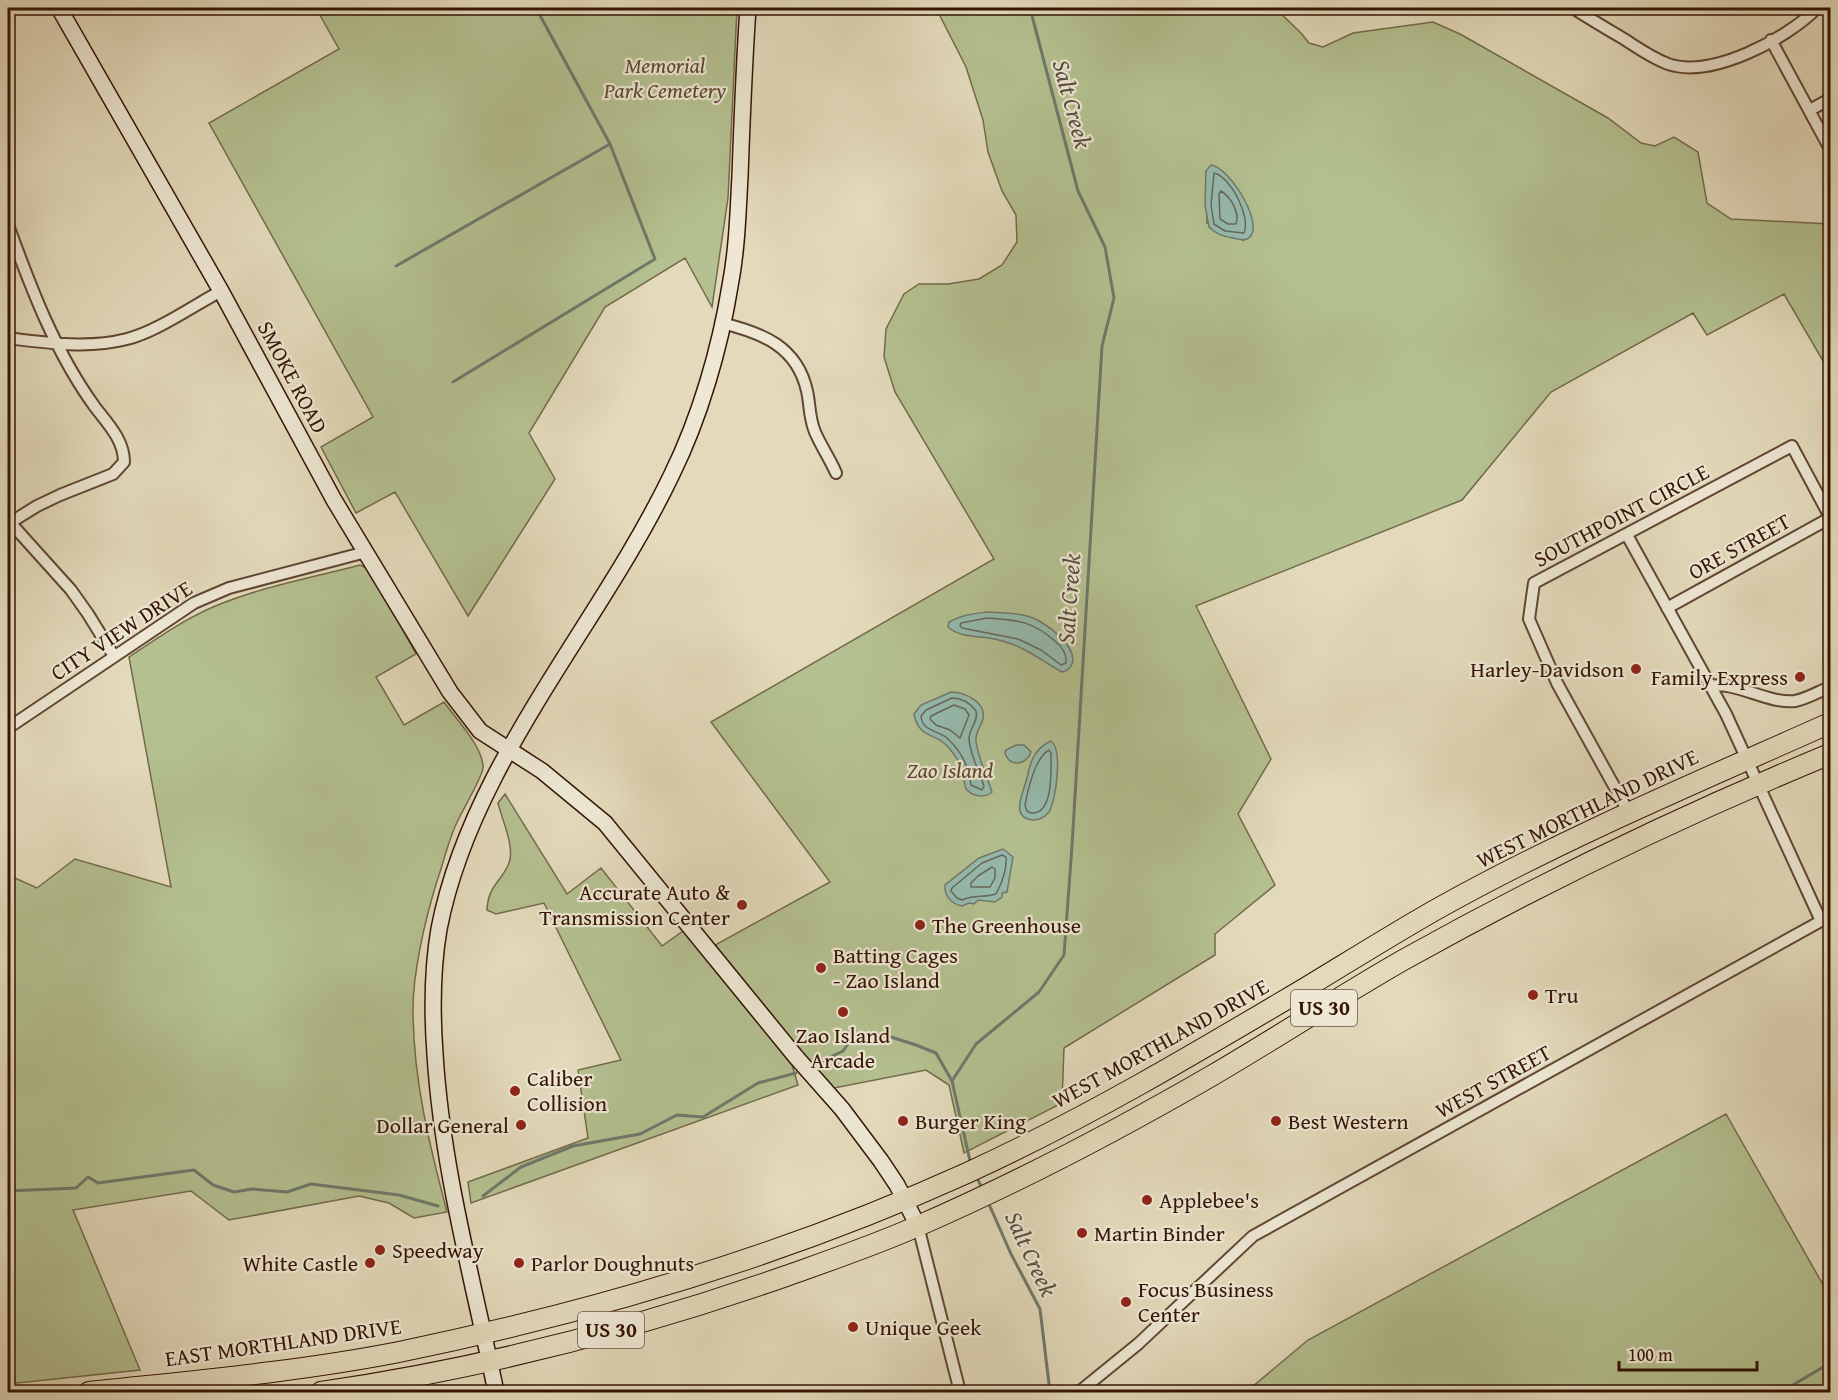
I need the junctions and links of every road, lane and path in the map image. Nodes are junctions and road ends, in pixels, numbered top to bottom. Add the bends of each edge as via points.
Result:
1 (59, 8) edge
2 (748, 8) edge
3 (1573, 8) edge
4 (1816, 8) edge
5 (1771, 40) junction
6 (1830, 99) edge
7 (1810, 110) junction
8 (1830, 149) edge
9 (8, 225) edge
10 (221, 291) junction
11 (722, 323) junction
12 (8, 338) edge
13 (57, 344) junction
14 (836, 472) dead end
15 (1830, 517) edge
16 (8, 522) edge
17 (1627, 535) junction
18 (366, 552) junction
19 (1667, 608) junction
20 (114, 656) junction
21 (1710, 686) junction
22 (1830, 687) edge
23 (1830, 723) edge
24 (8, 728) edge
25 (508, 751) junction
26 (1830, 754) edge
27 (1747, 760) junction
28 (1758, 784) junction
29 (1629, 813) junction
30 (1826, 919) edge
31 (905, 1199) junction
32 (918, 1226) junction
33 (483, 1332) junction
34 (489, 1360) junction
35 (89, 1392) edge
36 (321, 1392) edge
37 (496, 1392) edge
38 (960, 1392) edge
39 (1079, 1392) edge

1 - 10 street, SMOKE ROAD
2 - 11 street via 738,221 731,285
3 - 5 street via 1670,65 1722,63
4 - 5 street via 1791,30
5 - 7 street
6 - 7 street
7 - 8 street
9 - 13 street
10 - 13 street via 128,339
10 - 18 street, SMOKE ROAD
11 - 14 street via 752,330 788,353 801,372 814,431
11 - 25 street via 712,367 672,476
12 - 13 street
13 - 16 street via 117,436 124,450 124,462 113,474
15 - 17 street, SOUTHPOINT CIRCLE via 1792,446
15 - 19 street, ORE STREET
16 - 20 street via 71,590
17 - 19 street
17 - 29 street, SOUTHPOINT CIRCLE via 1534,583 1529,619 1557,683
18 - 20 street, CITY VIEW DRIVE via 212,595 178,612
18 - 25 street, SMOKE ROAD via 450,692 480,731
19 - 21 street
20 - 24 street, CITY VIEW DRIVE
21 - 22 street via 1718,684 1795,701
21 - 27 street
23 - 27 highway, WEST MORTHLAND DRIVE / US 30
25 - 31 street, SMOKE ROAD via 542,771 605,823 842,1109
25 - 33 street via 454,870 439,930 434,972 438,1100
26 - 28 highway, US 30
27 - 28 street
27 - 29 highway, WEST MORTHLAND DRIVE / US 30
28 - 30 street
28 - 32 highway, US 30 via 1576,868 1403,960 1100,1138
29 - 31 highway, WEST MORTHLAND DRIVE / US 30 via 1435,910 1130,1091 969,1172
30 - 39 street, WEST STREET via 1253,1236 1138,1344
31 - 32 street, SMOKE ROAD
31 - 33 highway, WEST MORTHLAND DRIVE / US 30 via 715,1269 575,1311
32 - 34 highway, US 30 via 694,1307
32 - 38 street
33 - 34 street
33 - 35 highway, EAST MORTHLAND DRIVE / US 30 via 343,1361
34 - 36 highway, US 30 via 398,1381
34 - 37 street

